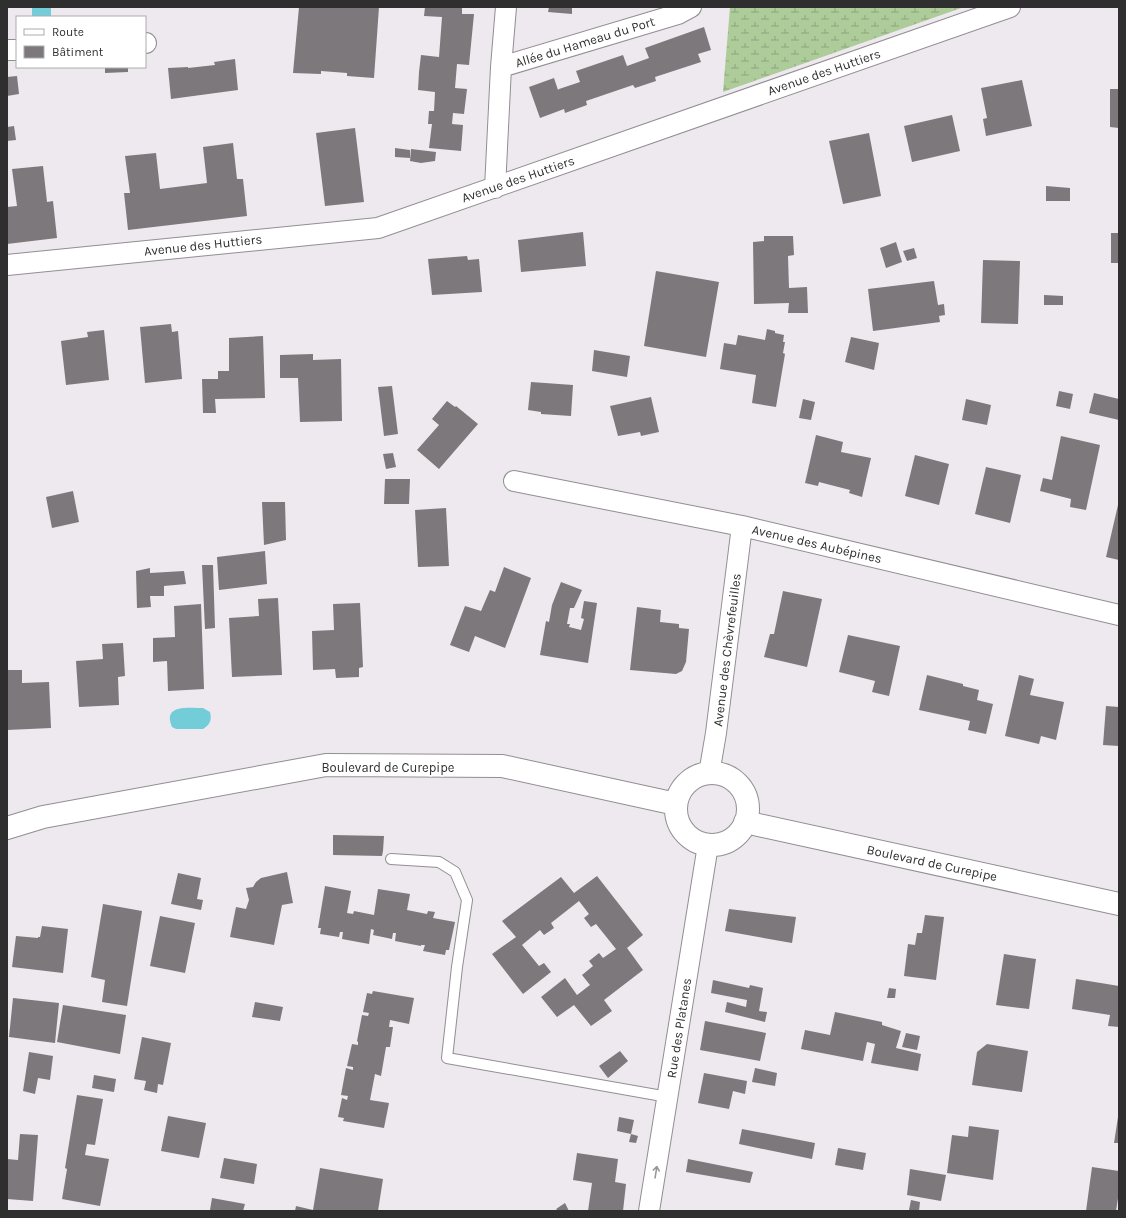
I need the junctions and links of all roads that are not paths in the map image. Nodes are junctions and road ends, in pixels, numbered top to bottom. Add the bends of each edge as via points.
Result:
1 (506, 7) edge
2 (691, 7) edge
3 (1010, 7) edge
4 (501, 66) junction
5 (495, 188) junction
6 (7, 265) edge
7 (514, 481) dead end
8 (742, 526) junction
9 (1119, 615) edge
10 (709, 774) junction
11 (676, 804) junction
12 (746, 822) junction
13 (7, 828) edge
14 (708, 845) junction
15 (391, 859) dead end
16 (1119, 904) edge
17 (668, 1097) junction
18 (649, 1211) edge

1 - 4 street, Allée du Hameau du Port
2 - 4 street, Allée du Hameau du Port via 678,14
3 - 5 street, Avenue des Huttiers
4 - 5 street, Allée du Hameau du Port
5 - 6 street, Avenue des Huttiers via 378,228
7 - 8 street, Avenue des Aubépines
8 - 9 street, Avenue des Aubépines
8 - 10 street, Avenue des Chèvrefeuilles
10 - 11 main road via 697,776 687,783 680,792
10 - 12 main road via 732,780 740,788 747,804
11 - 13 main road, Boulevard de Curepipe via 502,766 326,765 43,817
11 - 14 main road via 676,815 687,836
12 - 14 main road via 730,840 720,845
12 - 16 main road, Boulevard de Curepipe
14 - 17 street, Rue des Platanes
15 - 17 lane via 439,862 455,872 467,900 446,1058
18 -> 17 street, Rue des Platanes

